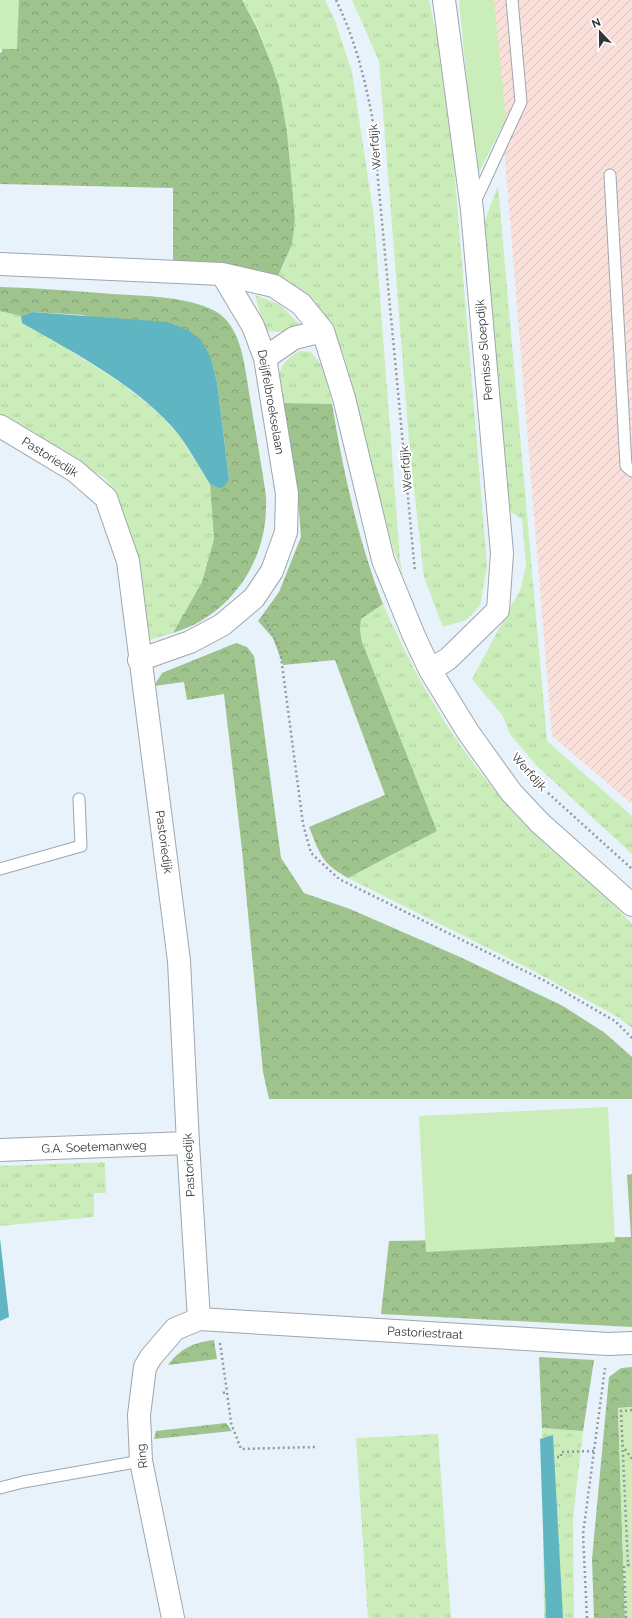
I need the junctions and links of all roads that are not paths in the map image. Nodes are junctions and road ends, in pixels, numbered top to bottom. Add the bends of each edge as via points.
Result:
1 (444, 0) edge
2 (512, 0) edge
3 (610, 175) dead end
4 (472, 210) junction
5 (0, 264) edge
6 (222, 274) junction
7 (323, 331) junction
8 (265, 358) junction
9 (0, 426) edge
10 (632, 471) edge
11 (140, 660) junction
12 (430, 670) junction
13 (79, 799) dead end
14 (0, 869) edge
15 (632, 905) edge
16 (188, 1143) junction
17 (0, 1150) edge
18 (209, 1319) junction
19 (632, 1343) edge
20 (141, 1461) junction
21 (0, 1488) edge
22 (173, 1618) edge

1 - 4 street, Pernisse Sloepdijk
2 - 4 lane via 521,102
3 - 10 lane via 626,466
4 - 12 street, Pernisse Sloepdijk via 502,553 498,610 448,659
5 - 6 street
6 - 7 street, Werfdijk via 274,286 301,304
6 - 8 street, Deijffelbroekselaan via 253,326
7 - 8 street via 294,338
7 - 12 street, Werfdijk via 344,398 383,560
8 - 11 street, Deijffelbroekselaan via 287,494 286,532 272,571 254,598 222,626 190,642
9 - 11 street, Pastoriedijk via 75,471 106,498 128,561
11 - 16 street, Pastoriedijk via 180,961
12 - 15 street, Werfdijk via 468,732 512,792 540,823
13 - 14 lane via 81,846
16 - 17 street, G.A. Soetemanweg
16 - 18 street, Pastoriedijk
18 - 19 street, Pastoriestraat via 608,1344
18 - 20 street, Ring via 175,1329 151,1356 145,1367 139,1415
20 - 21 lane
20 - 22 street, Ring

